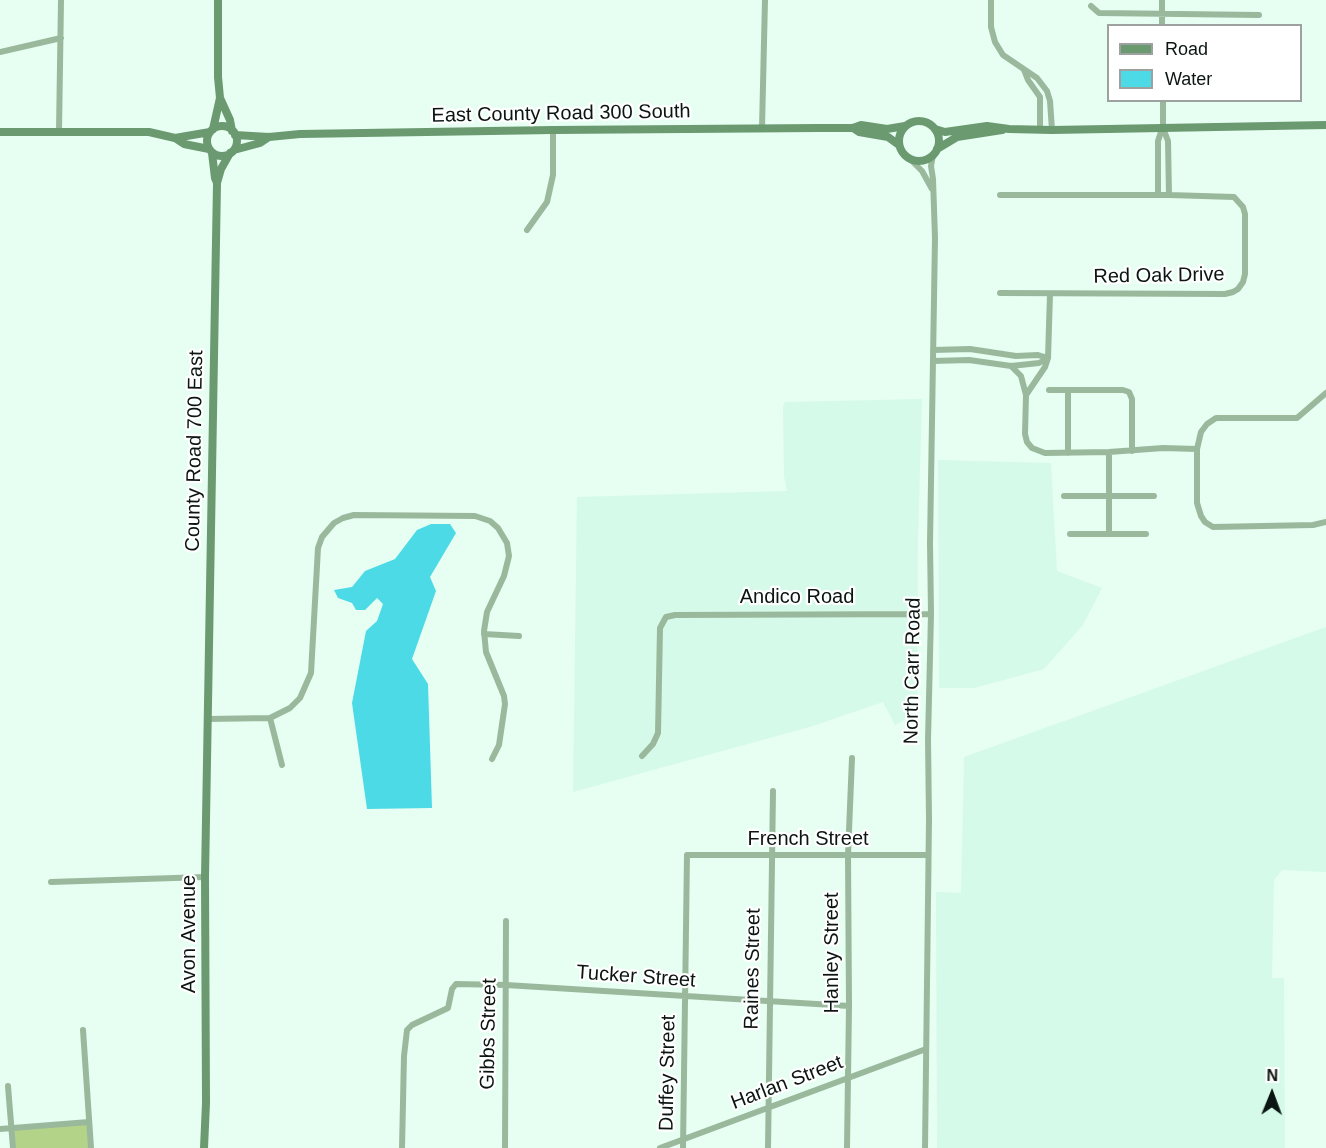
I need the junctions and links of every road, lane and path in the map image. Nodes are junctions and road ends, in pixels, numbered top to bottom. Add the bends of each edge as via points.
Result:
1 (61, 0) edge
2 (218, 0) edge
3 (765, 0) edge
4 (992, 0) edge
5 (1162, 0) edge
6 (1091, 6) dead end
7 (1162, 14) junction
8 (1259, 15) dead end
9 (1162, 24) edge
10 (61, 38) junction
11 (0, 52) edge
12 (1023, 70) junction
13 (220, 98) junction
14 (1162, 102) edge
15 (1326, 125) edge
16 (905, 126) junction
17 (762, 128) junction
18 (853, 128) junction
19 (1163, 128) junction
20 (935, 129) junction
21 (1008, 129) junction
22 (1040, 129) junction
23 (212, 130) junction
24 (553, 130) junction
25 (1052, 130) junction
26 (59, 131) junction
27 (0, 132) edge
28 (234, 133) junction
29 (269, 137) junction
30 (175, 138) junction
31 (899, 145) junction
32 (211, 151) junction
33 (232, 151) junction
34 (935, 152) junction
35 (910, 159) junction
36 (217, 183) junction
37 (934, 195) junction
38 (1000, 195) dead end
39 (1158, 195) junction
40 (1169, 195) junction
41 (527, 230) dead end
42 (1000, 293) dead end
43 (1050, 294) junction
44 (933, 350) junction
45 (1048, 358) junction
46 (933, 361) junction
47 (1011, 366) junction
48 (1049, 390) dead end
49 (1068, 390) junction
50 (1326, 393) edge
51 (1026, 395) junction
52 (1197, 449) junction
53 (1131, 451) junction
54 (1109, 452) junction
55 (1068, 453) junction
56 (1064, 496) dead end
57 (1109, 496) junction
58 (1154, 496) dead end
59 (1326, 522) edge
60 (1070, 534) dead end
61 (1109, 534) junction
62 (1146, 534) dead end
63 (931, 614) junction
64 (484, 634) junction
65 (519, 636) dead end
66 (270, 718) junction
67 (208, 719) junction
68 (642, 756) dead end
69 (852, 758) dead end
70 (492, 759) dead end
71 (282, 765) dead end
72 (773, 791) dead end
73 (687, 855) joint
74 (848, 855) junction
75 (928, 855) junction
76 (771, 856) junction
77 (206, 877) junction
78 (51, 882) dead end
79 (506, 921) dead end
80 (506, 985) junction
81 (686, 997) junction
82 (769, 1002) junction
83 (849, 1006) junction
84 (83, 1030) dead end
85 (926, 1049) junction
86 (847, 1078) junction
87 (8, 1086) dead end
88 (768, 1108) junction
89 (89, 1122) junction
90 (12, 1128) junction
91 (0, 1129) edge
92 (684, 1139) junction
93 (13, 1148) edge
94 (91, 1148) edge
95 (204, 1148) edge
96 (402, 1148) edge
97 (505, 1148) edge
98 (660, 1148) edge
99 (683, 1148) edge
100 (768, 1148) edge
101 (847, 1148) edge
102 (925, 1148) edge

1 - 10 street
2 - 13 street
3 - 17 street
4 - 12 street via 995,42 1003,55
5 - 7 street
6 - 7 street via 1099,14
7 - 8 street
7 - 9 street
10 - 11 street
10 - 26 street
12 - 22 street via 1040,97
12 - 25 street via 1037,78 1047,91
13 - 23 street
13 - 28 street
14 - 19 street
15 - 19 street
16 - 18 street, East County Road 300 South
16 - 20 street via 921,121
16 - 31 street
17 - 18 street, East County Road 300 South
17 - 24 street, East County Road 300 South
18 - 31 street, East County Road 300 South via 888,137
19 - 25 street
19 - 39 street via 1158,141
19 - 40 street via 1168,141
20 - 21 street
20 - 34 street via 939,139
21 - 22 street
21 - 34 street via 965,135 950,140
22 - 25 street
23 - 28 street via 223,126
23 - 30 street
23 - 32 street via 207,141
24 - 29 street, East County Road 300 South
24 - 41 street via 553,176 547,202
26 - 27 street
26 - 30 street via 149,132
28 - 29 street, East County Road 300 South
28 - 33 street via 236,145
29 - 33 street, East County Road 300 South
30 - 32 street
31 - 35 street
32 - 33 street via 221,156
32 - 36 street, County Road 700 East
33 - 36 street, County Road 700 East
34 - 35 street via 922,160
34 - 37 street, North Carr Road via 931,166
35 - 37 street via 927,178
36 - 67 street, County Road 700 East
37 - 44 street, North Carr Road
38 - 39 street, Red Oak Drive
39 - 40 street, Red Oak Drive
40 - 43 street, Red Oak Drive via 1226,196 1239,201 1245,214 1245,274 1238,289 1225,294
42 - 43 street, Red Oak Drive
43 - 45 street
44 - 45 street via 970,349
44 - 46 street, North Carr Road
45 - 47 street
45 - 51 street
46 - 47 street via 969,360
46 - 63 street, North Carr Road
47 - 51 street via 1021,376
48 - 49 street
49 - 53 street via 1130,392
49 - 55 street
50 - 52 street via 1297,418 1216,418 1201,432
51 - 55 street via 1027,442 1039,452
52 - 53 street
52 - 59 street via 1197,503 1201,516 1213,527
53 - 54 street
54 - 55 street
54 - 57 street
56 - 57 street
57 - 58 street
57 - 61 street
60 - 61 street
61 - 62 street
63 - 68 street, Andico Road via 675,615 664,619 660,628 658,733
63 - 75 street, North Carr Road
64 - 65 street
64 - 66 street via 487,612 509,556 504,535 494,524 480,516 467,515 344,518 326,532 318,548 309,682 295,704
64 - 70 street via 486,652 505,704 499,745
66 - 67 street
66 - 71 street
67 - 77 street, Avon Avenue
69 - 74 street, Hanley Street
72 - 76 street, Raines Street
73 - 76 street, French Street
73 - 81 street, Duffey Street
74 - 75 street, French Street
74 - 76 street, French Street
74 - 83 street, Hanley Street
75 - 85 street, North Carr Road
76 - 82 street, Raines Street
77 - 78 street
77 - 95 street, Avon Avenue
79 - 80 street, Gibbs Street
80 - 81 street, Tucker Street
80 - 96 street, Tucker Street via 456,984 448,1008 407,1030
80 - 97 street, Gibbs Street
81 - 82 street, Tucker Street
81 - 92 street, Duffey Street
82 - 83 street, Tucker Street
82 - 88 street, Raines Street
83 - 86 street, Hanley Street
84 - 89 street
85 - 86 street, Harlan Street
85 - 102 street, North Carr Road
86 - 88 street, Harlan Street
86 - 101 street, Hanley Street
87 - 90 street
88 - 92 street, Harlan Street
88 - 100 street, Raines Street
89 - 90 street
89 - 94 street
90 - 91 street
90 - 93 street
92 - 98 street, Harlan Street
92 - 99 street, Duffey Street

